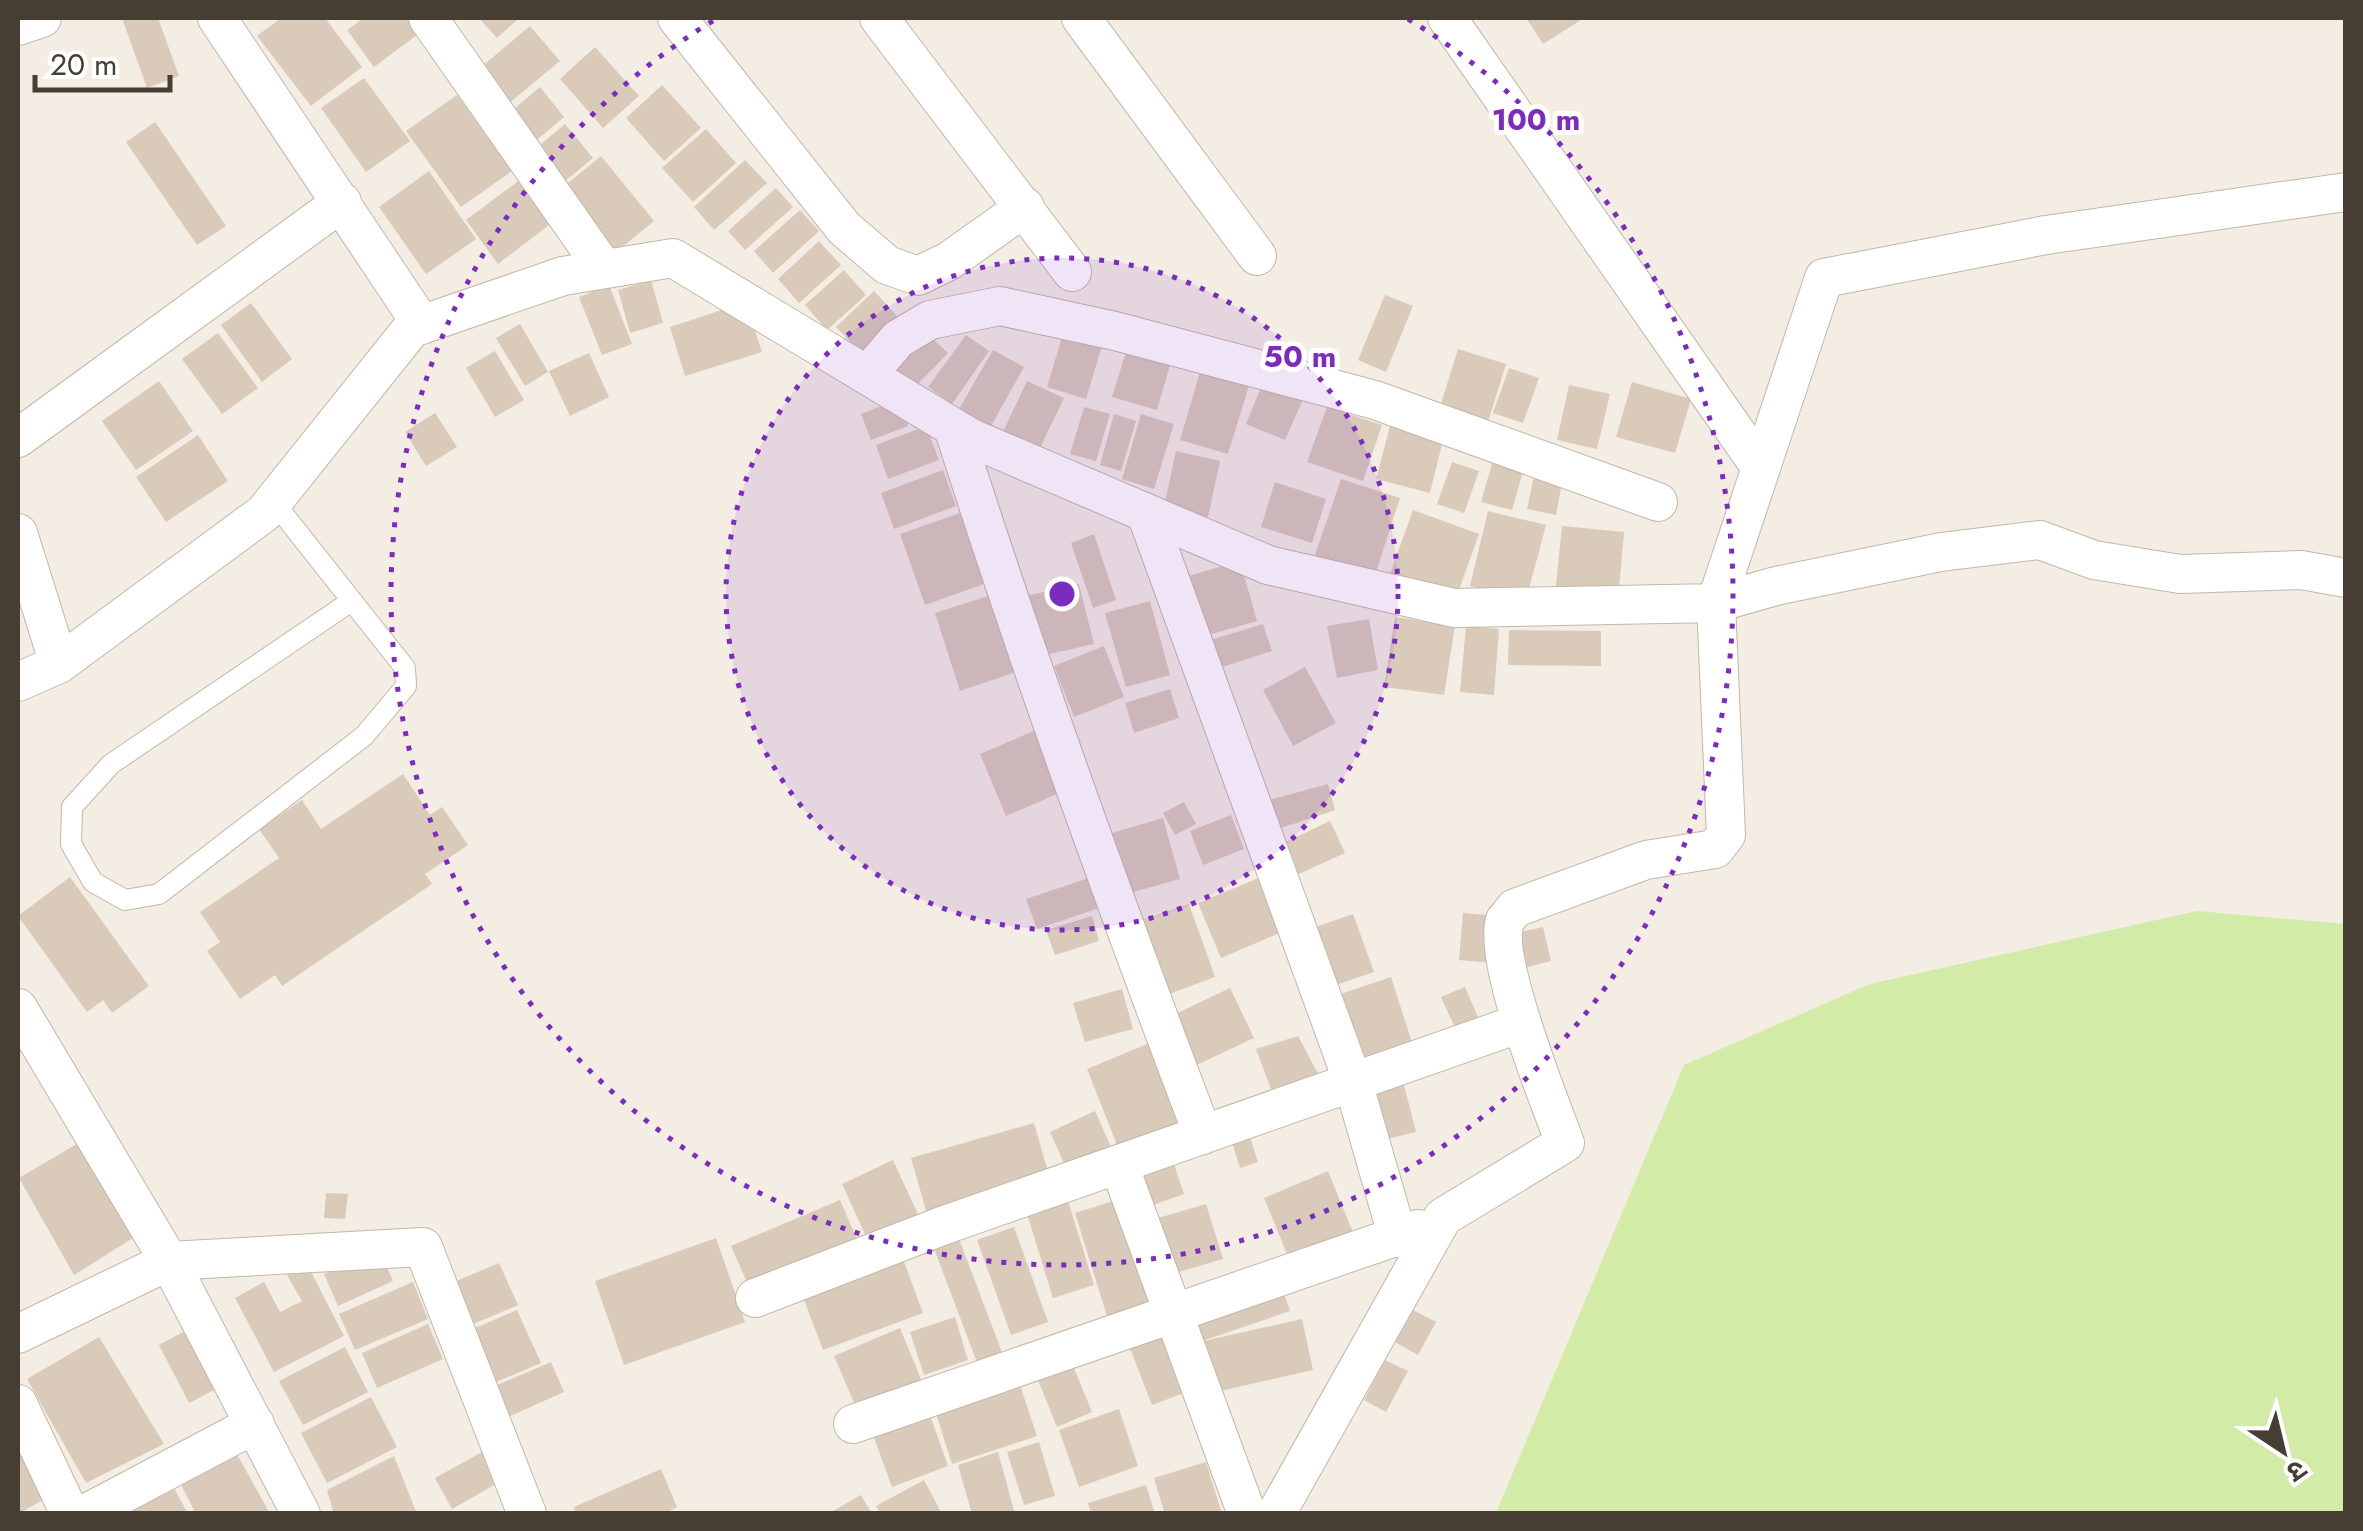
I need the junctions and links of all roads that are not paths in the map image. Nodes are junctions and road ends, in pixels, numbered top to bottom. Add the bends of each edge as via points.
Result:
1 (42, 18) edge
2 (217, 18) edge
3 (428, 18) edge
4 (678, 18) edge
5 (879, 18) edge
6 (1080, 18) edge
7 (1447, 18) edge
8 (18, 26) edge
9 (2346, 192) edge
10 (342, 202) junction
11 (1025, 207) junction
12 (1257, 256) dead end
13 (604, 270) junction
14 (1072, 272) dead end
15 (422, 325) junction
16 (868, 374) junction
17 (952, 427) junction
18 (18, 438) edge
19 (1761, 468) junction
20 (274, 501) junction
21 (1658, 502) dead end
22 (1147, 516) junction
23 (18, 533) edge
24 (2346, 578) edge
25 (350, 602) junction
26 (1716, 603) junction
27 (59, 664) junction
28 (18, 682) edge
29 (18, 1008) edge
30 (1521, 1023) junction
31 (1353, 1082) junction
32 (1204, 1135) junction
33 (1119, 1165) junction
34 (1443, 1217) junction
35 (1398, 1238) junction
36 (170, 1261) junction
37 (755, 1298) dead end
38 (1173, 1312) junction
39 (18, 1334) edge
40 (18, 1404) edge
41 (255, 1424) junction
42 (853, 1424) dead end
43 (70, 1514) edge
44 (85, 1514) edge
45 (301, 1514) edge
46 (527, 1514) edge
47 (1247, 1514) edge
48 (1276, 1514) edge

1 - 8 street
2 - 10 street
3 - 13 street
4 - 11 street via 844,228 887,265 918,276
5 - 11 street
6 - 12 street
7 - 19 street
9 - 19 street via 2046,235 1824,278
10 - 15 street
10 - 18 street
11 - 14 street
13 - 15 street via 564,276
13 - 16 street via 673,258
15 - 20 street via 412,328
16 - 17 street
16 - 21 street via 898,339 930,320 1000,306 1375,400
17 - 22 street
17 - 32 street via 1096,854
19 - 26 street
20 - 25 lane
20 - 27 street
22 - 26 street via 1268,565 1454,608
22 - 31 street
23 - 27 street
24 - 26 street via 2301,570 2180,574 2094,560 2040,540 1941,552
25 - 25 lane via 405,668 406,686 364,736 159,894 126,900 93,882 71,844 72,807 98,778
26 - 30 street via 1726,834 1715,849 1646,860 1514,908 1505,920 1504,952
27 - 28 street
29 - 36 street
30 - 31 street
30 - 34 street via 1565,1143
31 - 32 street
31 - 35 street
32 - 33 street
33 - 37 street
33 - 38 street
34 - 35 street
34 - 48 street
35 - 38 street
36 - 39 street
36 - 41 street
36 - 46 street via 423,1247
38 - 42 street
38 - 47 street
40 - 43 street
41 - 44 street
41 - 45 street

